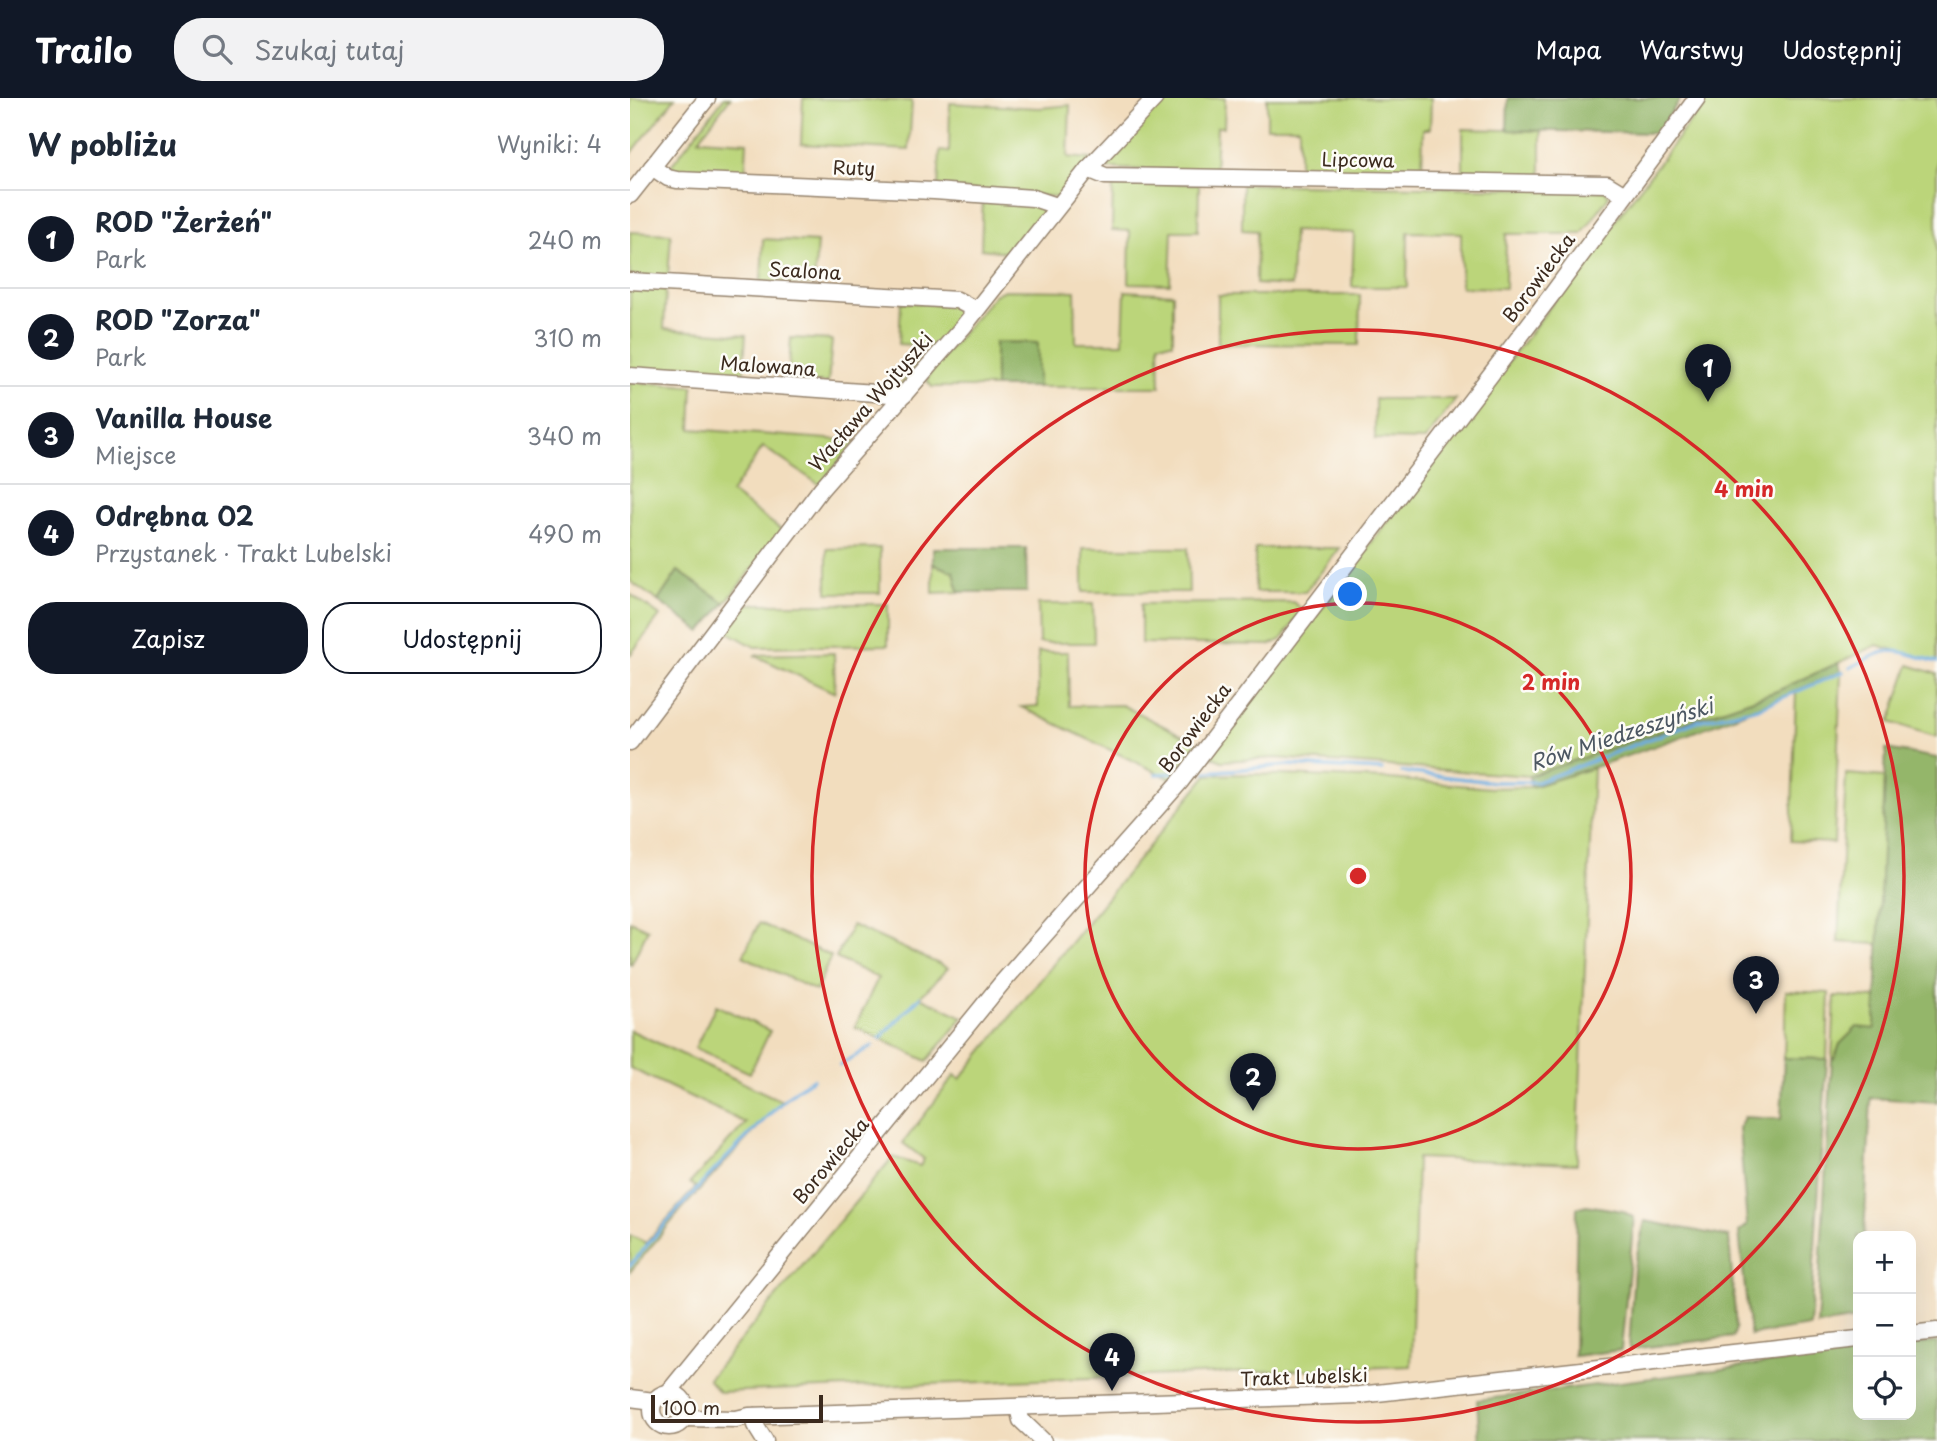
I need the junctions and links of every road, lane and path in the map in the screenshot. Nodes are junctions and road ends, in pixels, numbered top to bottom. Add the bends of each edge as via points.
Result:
1 (707, 98) edge
2 (1155, 98) edge
3 (1696, 98) edge
4 (652, 167) junction
5 (1088, 169) junction
6 (630, 195) edge
7 (1625, 195) junction
8 (1057, 206) junction
9 (630, 281) edge
10 (976, 310) junction
11 (630, 376) edge
12 (904, 395) junction
13 (630, 742) edge
14 (1937, 1331) edge
15 (1916, 1333) edge
16 (1853, 1340) edge
17 (630, 1398) edge
18 (671, 1405) junction
19 (1018, 1407) junction
20 (630, 1409) edge
21 (752, 1416) junction
22 (765, 1441) edge
23 (1043, 1441) edge

1 - 4 street
2 - 5 street, Wacława Wojtyszki
3 - 7 street, Borowiecka
4 - 6 street
4 - 8 street, Ruty via 677,180 996,195 1033,198
5 - 7 street, Lipcowa via 1105,176 1607,184
5 - 8 street, Wacława Wojtyszki
7 - 18 street, Borowiecka via 1180,782 1001,984 719,1328
8 - 10 street, Wacława Wojtyszki
9 - 10 street, Scalona via 957,300
10 - 12 street, Wacława Wojtyszki
11 - 12 street, Malowana
12 - 13 street, Wacława Wojtyszki via 821,489
14 - 15 street
16 - 19 street, Trakt Lubelski via 1395,1393
17 - 18 street, Trakt Lubelski
18 - 20 street, Trakt Lubelski
18 - 21 street, Trakt Lubelski
19 - 21 street, Trakt Lubelski
19 - 23 street via 1021,1420
21 - 22 street

